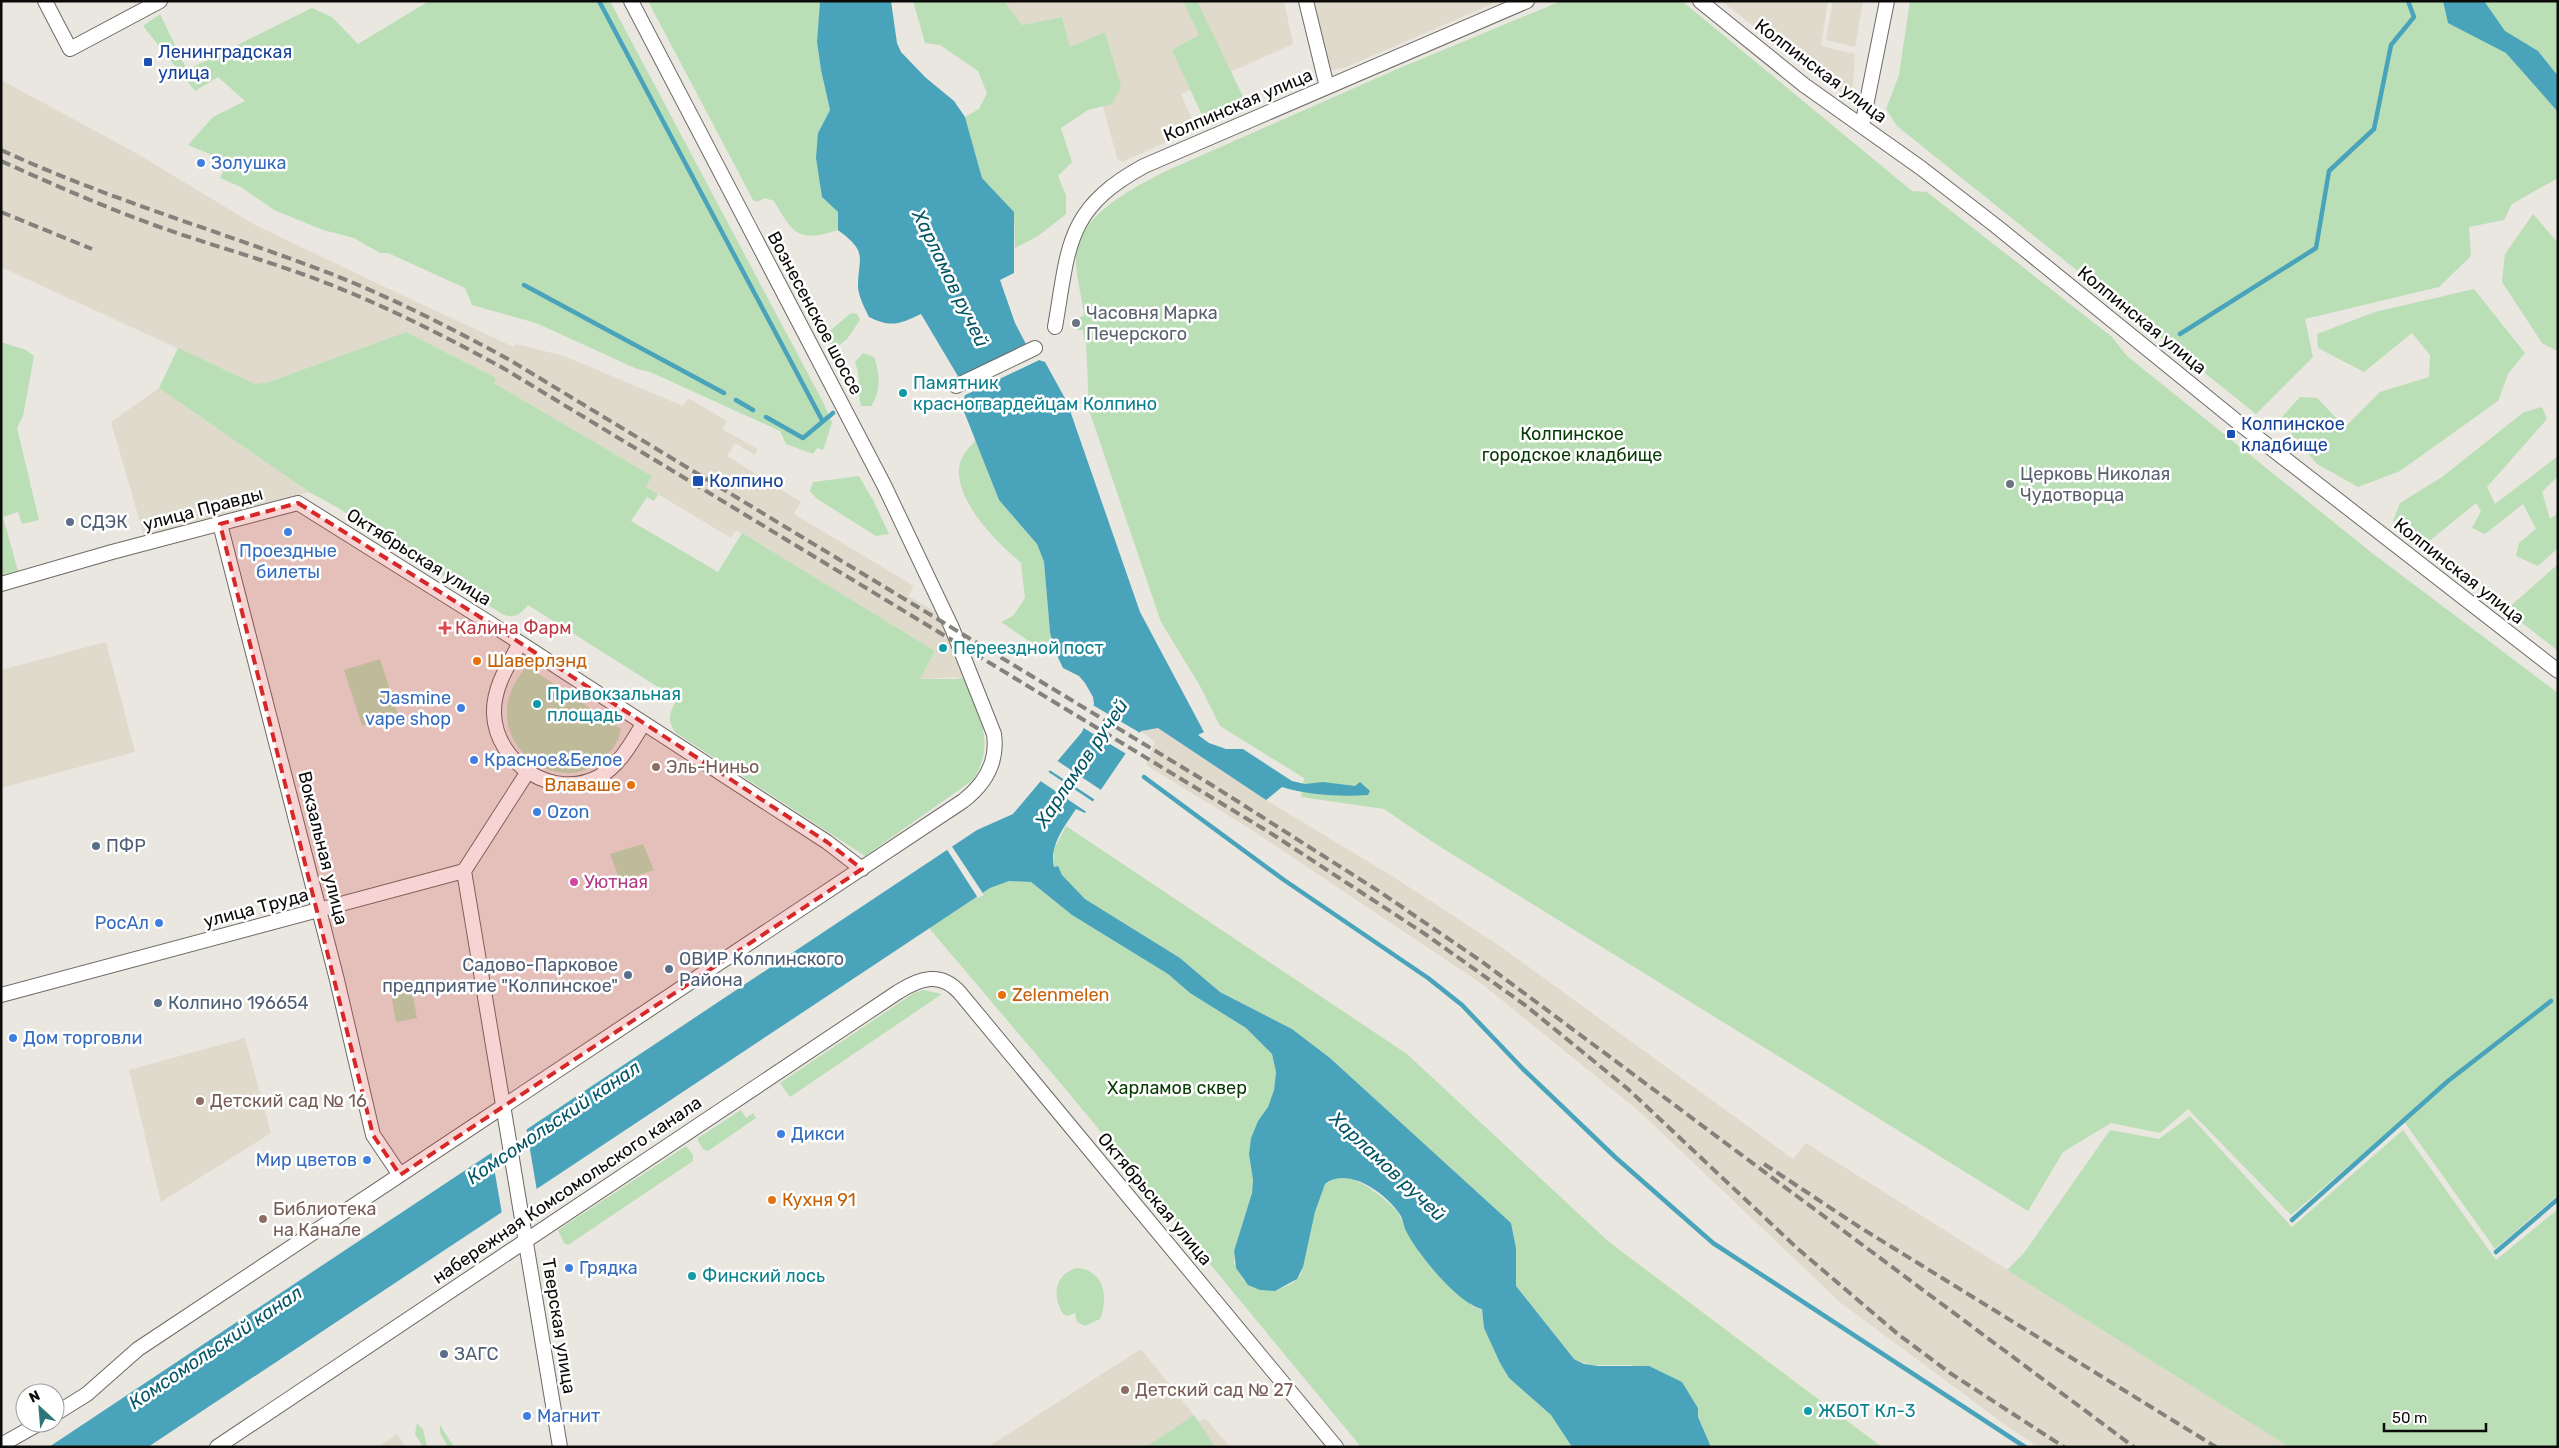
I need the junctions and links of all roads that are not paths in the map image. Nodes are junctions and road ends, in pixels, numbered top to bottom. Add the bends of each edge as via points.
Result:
1 (45, 1) edge
2 (160, 1) edge
3 (631, 1) edge
4 (1306, 1) edge
5 (1527, 1) edge
6 (1700, 1) edge
7 (1888, 1) edge
8 (1327, 87) junction
9 (1862, 126) junction
10 (1055, 327) dead end
11 (1035, 348) dead end
12 (956, 386) dead end
13 (298, 503) joint
14 (220, 524) junction
15 (1, 584) edge
16 (520, 643) junction
17 (2558, 671) edge
18 (643, 724) junction
19 (527, 773) junction
20 (862, 869) junction
21 (464, 871) junction
22 (319, 911) junction
23 (942, 979) joint
24 (1, 995) edge
25 (504, 1106) junction
26 (400, 1175) junction
27 (526, 1240) junction
28 (65, 1408) edge
29 (20, 1433) edge
30 (2, 1442) edge
31 (217, 1447) edge
32 (560, 1447) edge
33 (1336, 1447) edge

1 - 2 street via 70,49
3 - 20 street, Вознесенское шоссе via 862,443 960,645 994,734 995,753 980,786
4 - 8 street
5 - 8 street, Колпинская улица
6 - 9 street, Колпинская улица via 1804,85
7 - 9 street
8 - 10 street, Колпинская улица via 1144,166 1102,194 1081,217 1070,244
9 - 17 street, Колпинская улица via 1996,226 2240,424
11 - 12 street
13 - 14 street, улица Правды
13 - 16 street, Октябрьская улица
14 - 15 street, улица Правды
14 - 22 street, Вокзальная улица
16 - 18 street
16 - 19 street via 495,696 494,715 499,739 512,760
18 - 19 street via 616,762 600,777 577,783 553,783
18 - 20 street via 827,842
19 - 21 street
20 - 25 street
21 - 22 street, улица Труда
21 - 25 street, Тверская улица
22 - 24 street, улица Труда
22 - 26 street, Вокзальная улица via 372,1135
23 - 27 street, набережная Комсомольского канала via 922,979 898,992
23 - 33 street, Октябрьская улица via 960,993
25 - 26 street
25 - 27 street, Тверская улица
26 - 28 street via 138,1349 87,1394
27 - 31 street, набережная Комсомольского канала
27 - 32 street, Тверская улица
29 - 30 street

